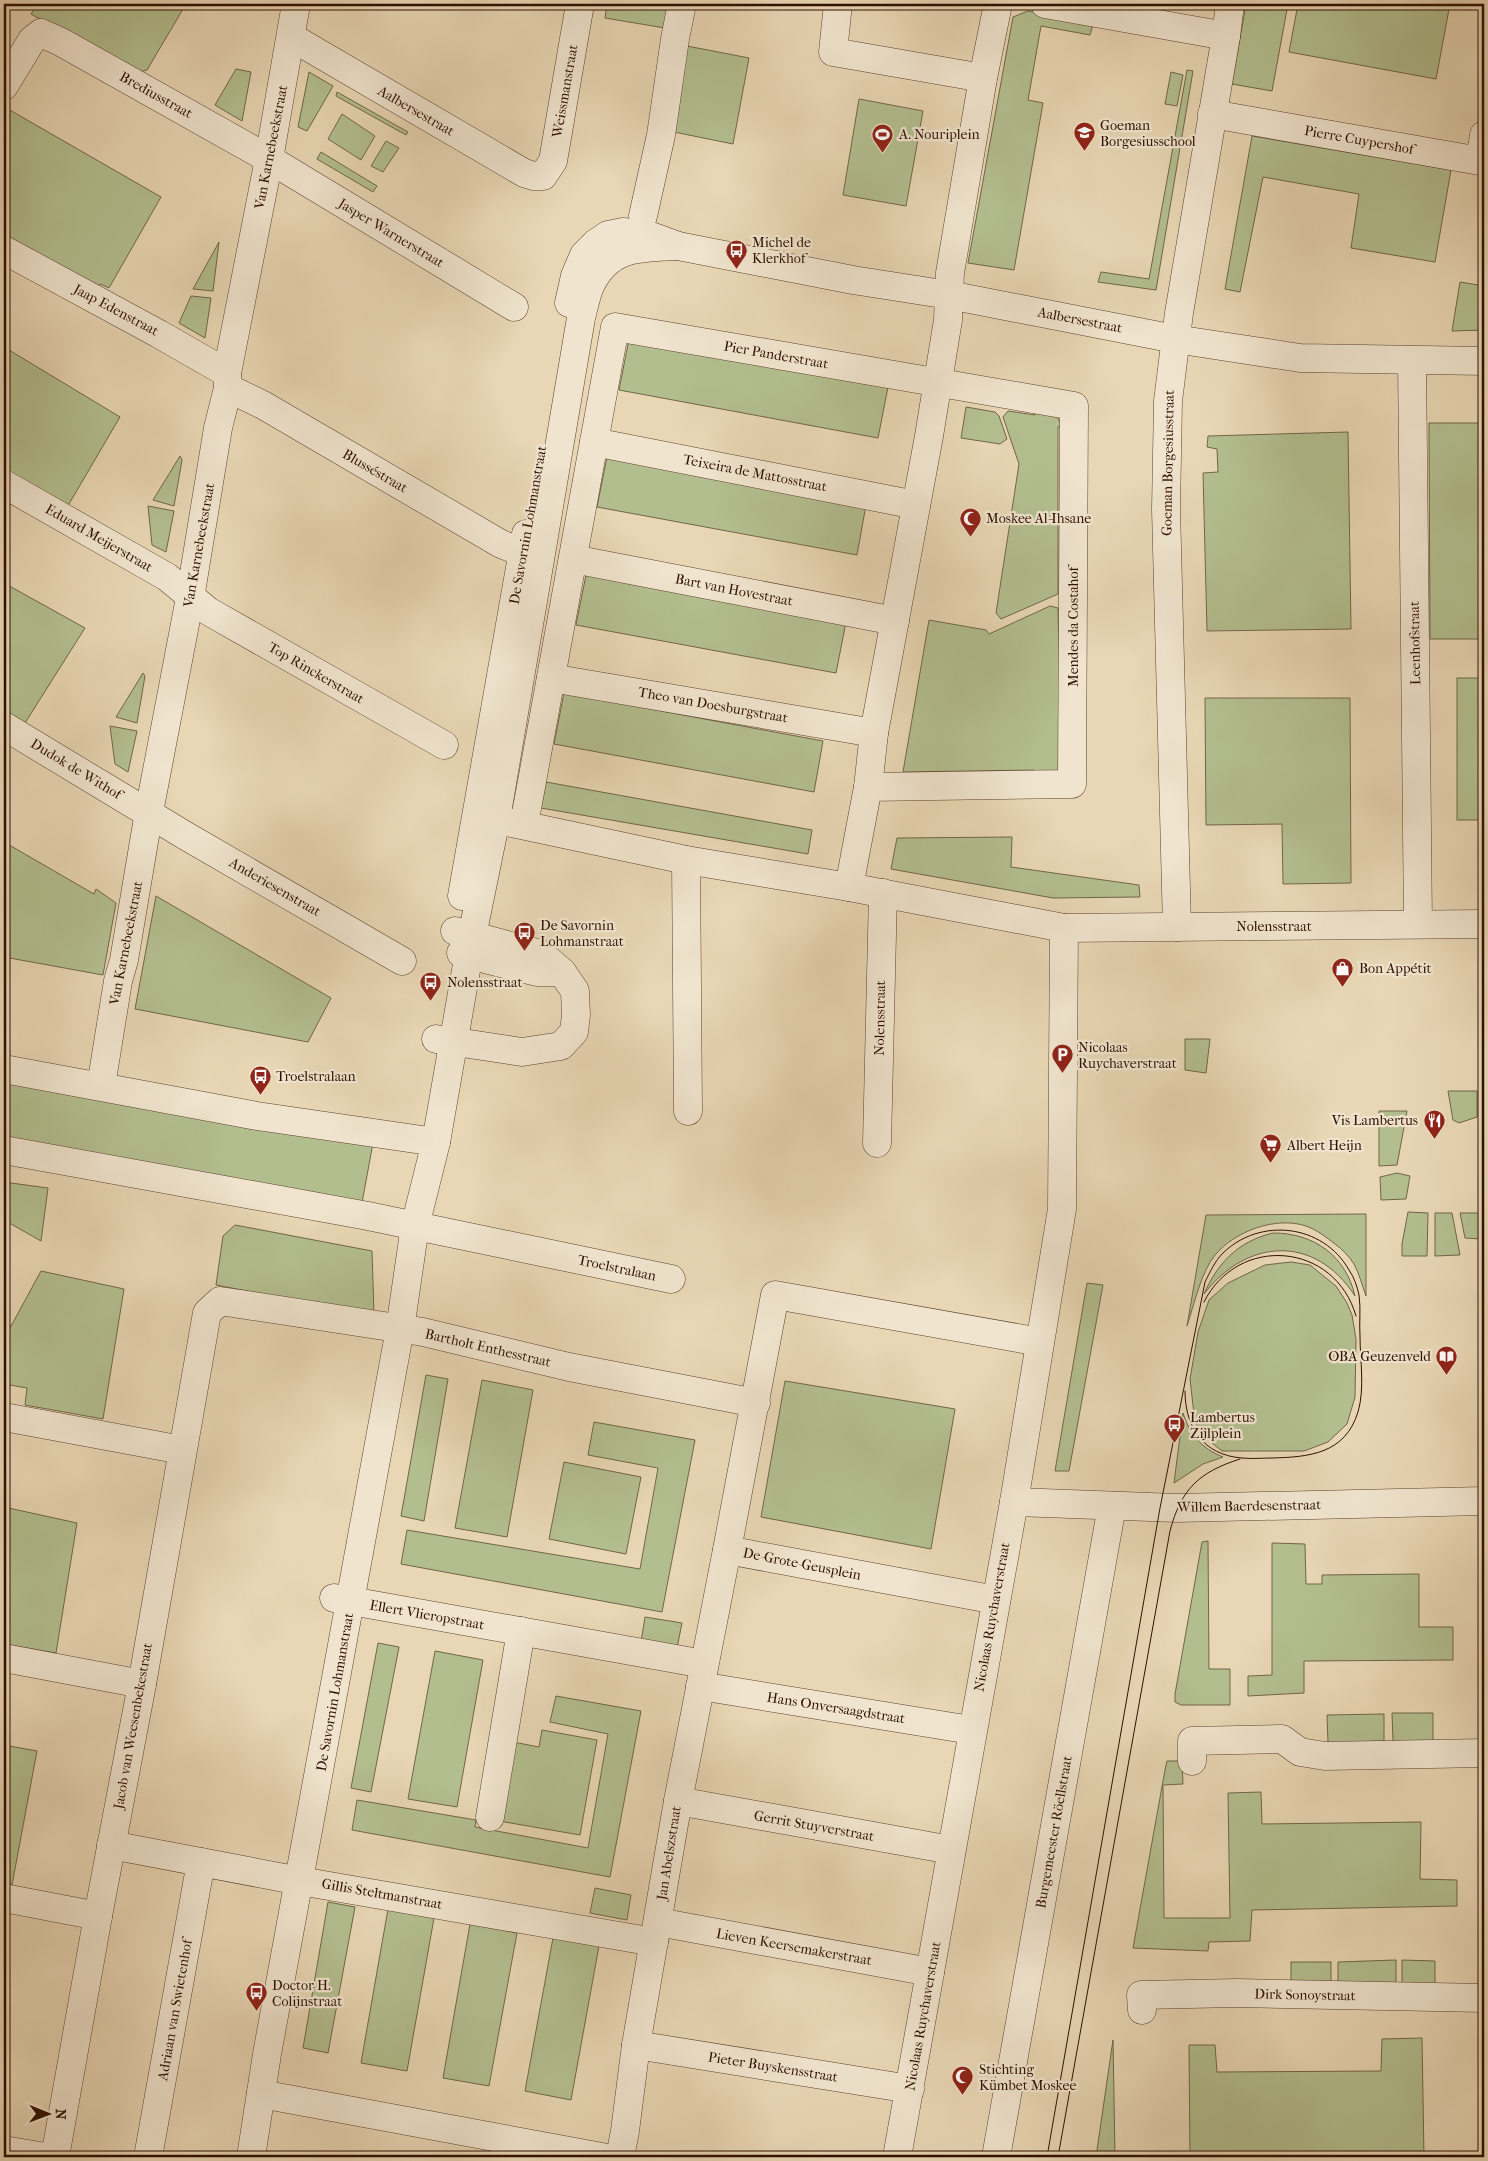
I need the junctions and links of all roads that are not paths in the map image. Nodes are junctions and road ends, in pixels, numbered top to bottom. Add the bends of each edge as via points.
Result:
1 (296, 4) edge
2 (580, 4) edge
3 (682, 4) edge
4 (838, 4) edge
5 (998, 4) edge
6 (1046, 4) edge
7 (1230, 4) edge
8 (1226, 36) junction
9 (291, 37) junction
10 (983, 78) junction
11 (4, 86) edge
12 (1212, 114) junction
13 (1484, 135) edge
14 (269, 159) junction
15 (543, 176) joint
16 (643, 216) dead end
17 (4, 250) edge
18 (602, 251) joint
19 (949, 295) junction
20 (514, 307) dead end
21 (1175, 339) junction
22 (1412, 361) junction
23 (1484, 361) edge
24 (227, 380) junction
25 (937, 382) junction
26 (594, 442) junction
27 (4, 484) edge
28 (916, 505) junction
29 (532, 554) junction
30 (572, 559) junction
31 (190, 598) junction
32 (895, 621) junction
33 (551, 678) junction
34 (4, 726) edge
35 (874, 733) junction
36 (444, 745) dead end
37 (868, 787) junction
38 (149, 812) junction
39 (486, 818) junction
40 (524, 825) junction
41 (686, 860) junction
42 (849, 887) junction
43 (882, 893) junction
44 (1418, 924) junction
45 (1484, 924) edge
46 (1177, 927) junction
47 (1064, 928) junction
48 (462, 943) junction
49 (402, 961) dead end
50 (445, 1040) junction
51 (4, 1069) edge
52 (101, 1086) junction
53 (688, 1111) dead end
54 (428, 1140) junction
55 (877, 1143) dead end
56 (4, 1150) edge
57 (415, 1226) junction
58 (671, 1279) dead end
59 (220, 1301) joint
60 (400, 1329) junction
61 (1040, 1342) junction
62 (756, 1402) junction
63 (4, 1417) edge
64 (182, 1450) junction
65 (1484, 1501) edge
66 (1014, 1502) junction
67 (1112, 1506) junction
68 (727, 1550) junction
69 (342, 1599) junction
70 (996, 1600) junction
71 (521, 1631) junction
72 (4, 1658) edge
73 (702, 1675) junction
74 (142, 1684) junction
75 (972, 1730) junction
76 (1484, 1753) edge
77 (1192, 1761) dead end
78 (678, 1801) junction
79 (490, 1817) dead end
80 (111, 1845) junction
81 (951, 1850) junction
82 (201, 1862) junction
83 (300, 1881) junction
84 (4, 1898) edge
85 (98, 1916) junction
86 (656, 1932) junction
87 (930, 1972) junction
88 (1484, 1998) edge
89 (1142, 2010) dead end
90 (636, 2045) junction
91 (910, 2089) junction
92 (261, 2094) junction
93 (4, 2150) edge
94 (45, 2157) edge
95 (55, 2157) edge
96 (148, 2157) edge
97 (251, 2157) edge
98 (602, 2157) edge
99 (620, 2157) edge
100 (897, 2157) edge
101 (996, 2157) edge

1 - 9 street, Van Karnebeekstraat
2 - 15 street, Weissmanstraat via 553,161
3 - 16 street via 661,134
4 - 10 street via 834,52
5 - 10 street
6 - 8 street
7 - 8 street, Goeman Borgesiusstraat
8 - 12 street, Goeman Borgesiusstraat
9 - 14 street, Van Karnebeekstraat
9 - 15 street, Aalbersestraat via 524,173
10 - 19 street
11 - 14 street, Brediusstraat via 32,40 41,34 62,42
12 - 13 street, Pierre Cuypershof via 1480,162
12 - 21 street, Goeman Borgesiusstraat
14 - 20 street, Jasper Warnerstraat
14 - 24 street, Van Karnebeekstraat
17 - 24 street, Jaap Edenstraat via 159,334
18 - 19 street, Aalbersestraat via 678,246
18 - 29 street, De Savornin Lohmanstraat via 581,318
19 - 21 street, Aalbersestraat
19 - 25 street
21 - 22 street, Aalbersestraat via 1300,358
21 - 46 street, Goeman Borgesiusstraat via 1168,401 1166,509
22 - 23 street, Aalbersestraat
22 - 44 street, Leenhofstraat
24 - 29 street, Blusséstraat via 263,405 501,544
24 - 31 street, Van Karnebeekstraat
25 - 26 street, Pier Panderstraat via 615,327
25 - 28 street
25 - 37 street, Mendes da Costahof via 1074,406 1072,784
26 - 28 street, Teixeira de Mattosstraat
26 - 30 street
27 - 31 street, Eduard Meijerstraat via 166,577
28 - 32 street
29 - 39 street, De Savornin Lohmanstraat
30 - 32 street, Bart van Hovestraat
30 - 33 street
31 - 36 street, Top Rinckerstraat
31 - 38 street, Van Karnebeekstraat
32 - 35 street
33 - 35 street, Theo van Doesburgstraat
33 - 40 street
34 - 38 street, Dudok de Withof
35 - 37 street
37 - 42 street
38 - 49 street, Anderiesenstraat
38 - 52 street, Van Karnebeekstraat
39 - 40 street, Nolensstraat
39 - 48 street, De Savornin Lohmanstraat
40 - 41 street, Nolensstraat
41 - 42 street, Nolensstraat
41 - 53 street
42 - 43 street, Nolensstraat
43 - 47 street, Nolensstraat
43 - 55 street, Nolensstraat
44 - 45 street, Nolensstraat
44 - 46 street, Nolensstraat
46 - 47 street, Nolensstraat
47 - 61 street, Nicolaas Ruychaverstraat via 1062,1209
48 - 50 street, De Savornin Lohmanstraat
48 - 50 street via 541,954 562,972 576,991 574,1032 561,1046 522,1052
50 - 54 street, De Savornin Lohmanstraat
51 - 52 street
52 - 54 street via 257,1116
54 - 57 street, De Savornin Lohmanstraat
56 - 57 street, Troelstralaan
57 - 58 street, Troelstralaan
57 - 60 street, De Savornin Lohmanstraat
59 - 60 street, Bartholt Enthesstraat
59 - 64 street, Jacob van Weesenbekestraat via 207,1313
60 - 62 street, Bartholt Enthesstraat via 569,1367
60 - 69 street, De Savornin Lohmanstraat
61 - 62 street via 775,1295
61 - 66 street, Nicolaas Ruychaverstraat
62 - 68 street, De-Grote-Geusplein
63 - 64 street
64 - 74 street, Jacob van Weesenbekestraat
65 - 67 street, Willem Baerdesenstraat via 1178,1508
66 - 67 street, Willem Baerdesenstraat
66 - 70 street, Nicolaas Ruychaverstraat
67 - 101 street, Burgemeester Röellstraat
68 - 70 street, De-Grote-Geusplein
68 - 73 street, Jan Abelszstraat
69 - 71 street, Ellert Vlieropstraat
69 - 83 street, De Savornin Lohmanstraat
70 - 75 street, Nicolaas Ruychaverstraat
71 - 73 street, Ellert Vlieropstraat
71 - 79 street
72 - 74 street
73 - 75 street, Hans Onversaagdstraat
73 - 78 street, Jan Abelszstraat
74 - 80 street, Jacob van Weesenbekestraat
75 - 81 street, Nicolaas Ruychaverstraat
76 - 77 street via 1324,1756 1300,1752 1282,1739 1192,1741
78 - 81 street, Gerrit Stuyverstraat
78 - 86 street, Jan Abelszstraat
80 - 82 street, Gillis Steltmanstraat
80 - 85 street, Jacob van Weesenbekestraat
81 - 87 street, Nicolaas Ruychaverstraat
82 - 83 street, Gillis Steltmanstraat
82 - 96 street, Adriaan van Swietenhof
83 - 86 street, Gillis Steltmanstraat
83 - 92 street, De Savornin Lohmanstraat
84 - 85 street
85 - 95 street, Jacob van Weesenbekestraat
86 - 87 street, Lieven Keersemakerstraat
86 - 90 street, Jan Abelszstraat
87 - 91 street, Nicolaas Ruychaverstraat
88 - 89 street, Dirk Sonoystraat via 1141,1995
90 - 91 street, Pieter Buyskensstraat
90 - 99 street, Jan Abelszstraat
91 - 100 street, Nicolaas Ruychaverstraat
92 - 97 street, De Savornin Lohmanstraat
92 - 98 street
93 - 94 street

